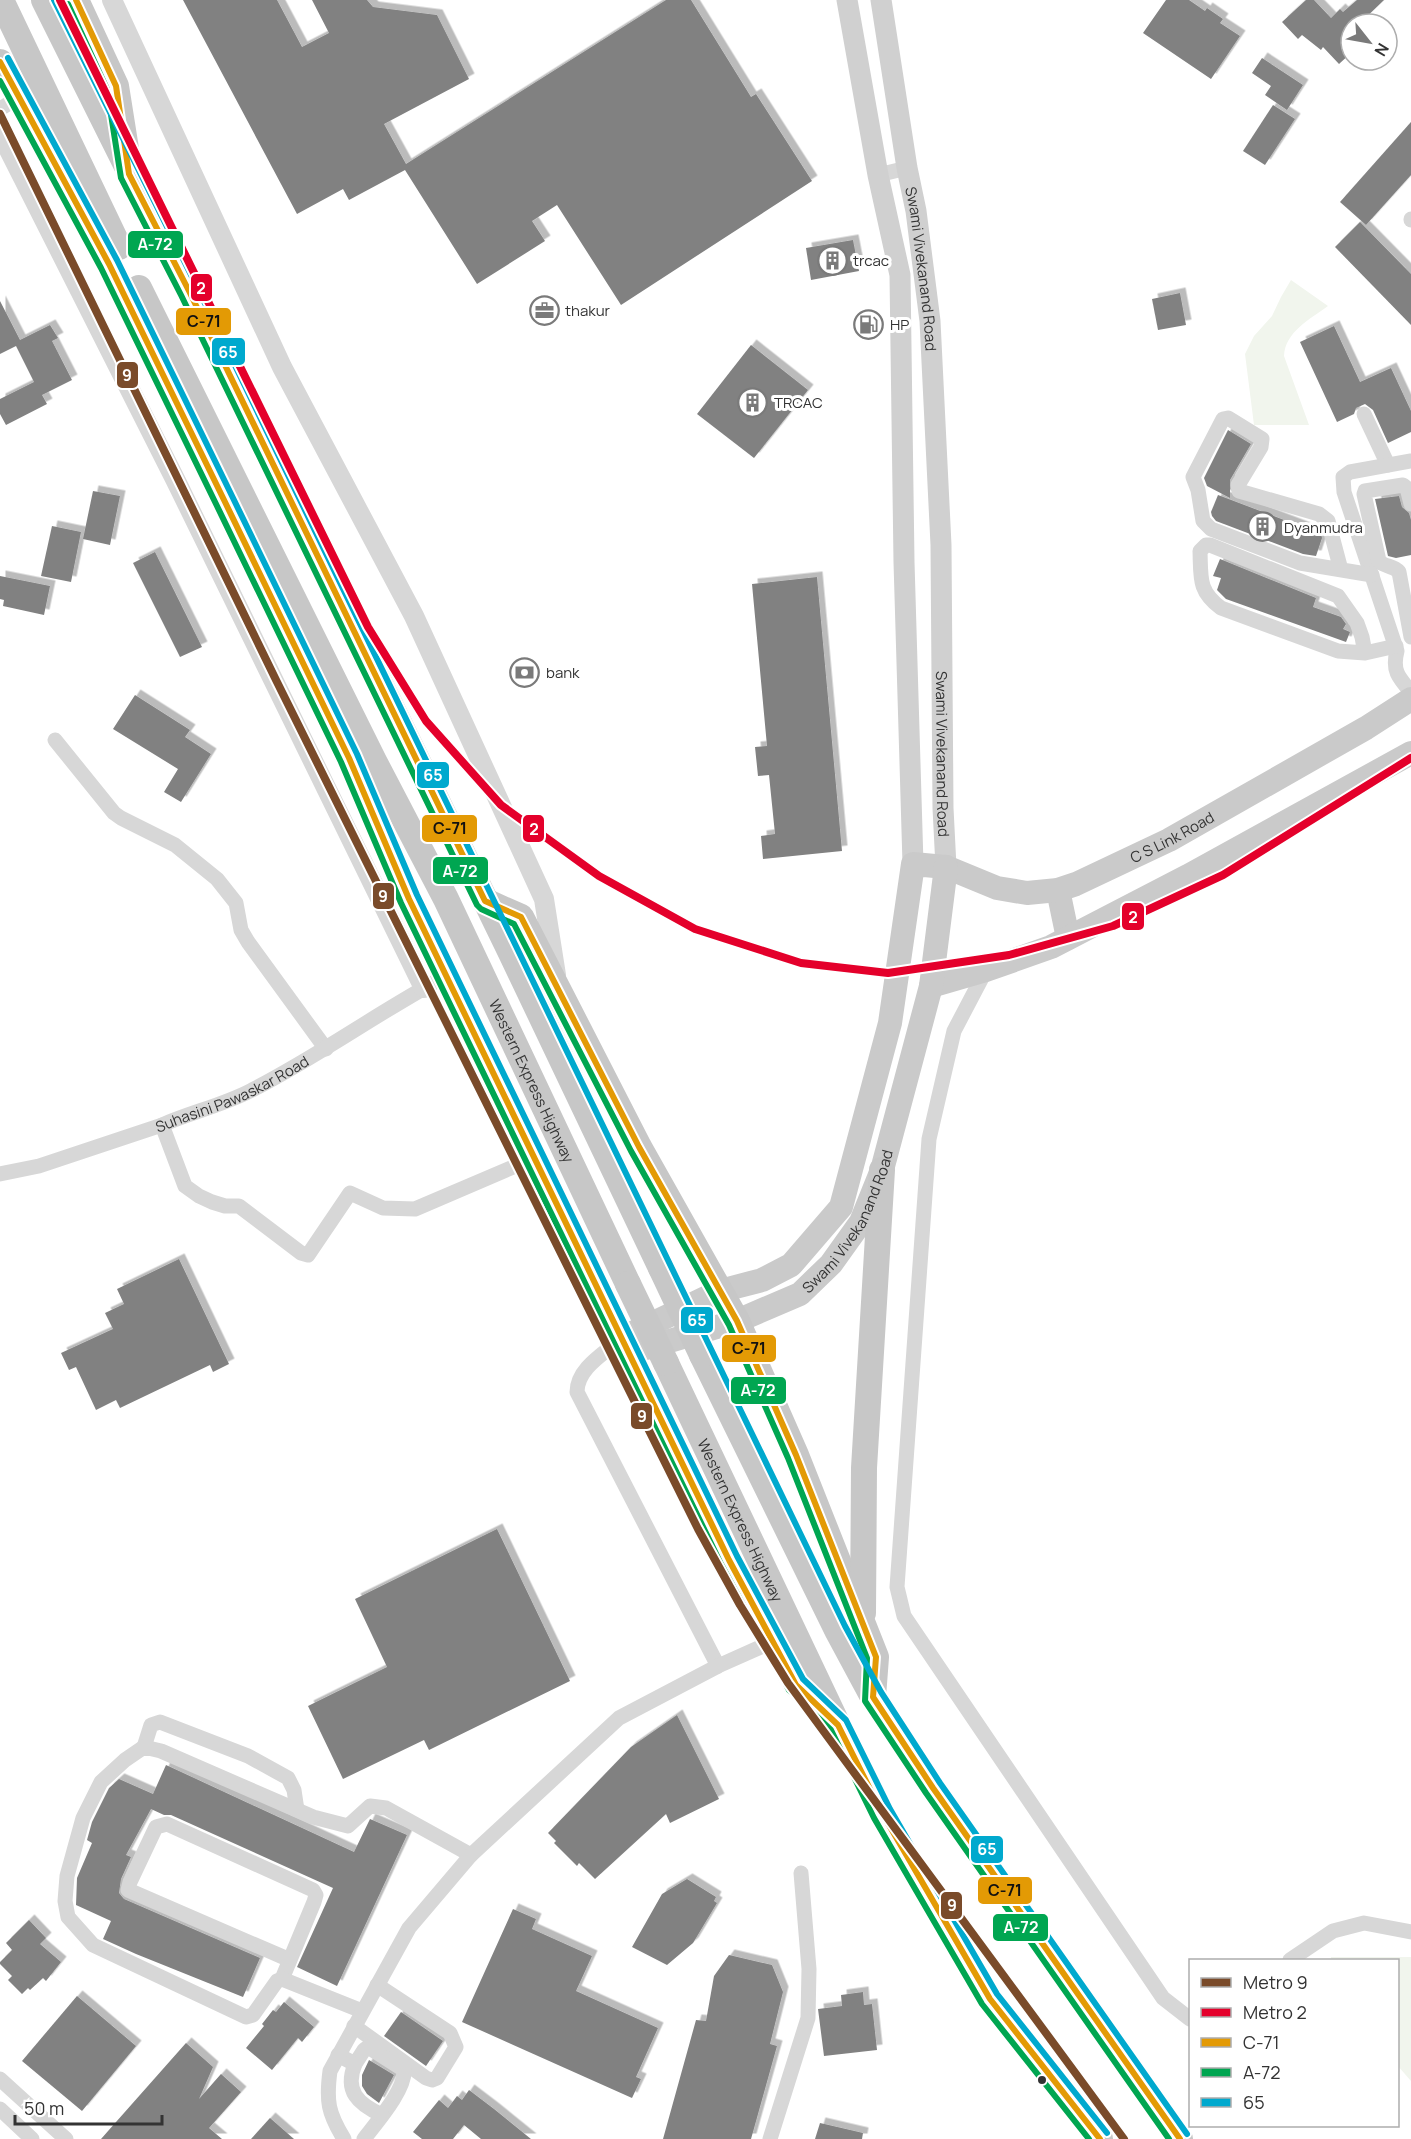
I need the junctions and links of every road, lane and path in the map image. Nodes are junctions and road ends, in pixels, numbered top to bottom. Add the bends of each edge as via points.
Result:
1 (1, 0) edge
2 (44, 0) edge
3 (76, 0) edge
4 (112, 0) edge
5 (847, 0) edge
6 (881, 0) edge
7 (0, 63) edge
8 (10, 103) edge
9 (0, 132) edge
10 (907, 168) junction
11 (129, 174) junction
12 (879, 175) junction
13 (84, 176) junction
14 (1364, 414) dead end
15 (1411, 461) edge
16 (1388, 465) junction
17 (1411, 504) edge
18 (1341, 570) junction
19 (1372, 574) junction
20 (1411, 637) edge
21 (1401, 651) edge
22 (1365, 653) junction
23 (1411, 692) edge
24 (1411, 699) edge
25 (55, 740) dead end
26 (1411, 753) edge
27 (913, 864) junction
28 (946, 867) junction
29 (1058, 890) junction
30 (485, 901) junction
31 (461, 932) junction
32 (1068, 938) junction
33 (986, 970) junction
34 (435, 982) junction
35 (931, 986) junction
36 (558, 988) junction
37 (326, 1049) junction
38 (162, 1125) junction
39 (534, 1158) junction
40 (882, 1170) junction
41 (0, 1174) edge
42 (720, 1291) junction
43 (736, 1321) junction
44 (625, 1346) junction
45 (863, 1627) junction
46 (772, 1642) junction
47 (718, 1666) junction
48 (873, 1697) junction
49 (838, 1725) junction
50 (144, 1747) junction
51 (297, 1810) junction
52 (471, 1855) junction
53 (801, 1873) dead end
54 (1411, 1932) edge
55 (1291, 1959) edge
56 (290, 1960) junction
57 (282, 1979) junction
58 (377, 1984) junction
59 (362, 2011) junction
60 (1189, 2018) edge
61 (354, 2026) junction
62 (338, 2055) junction
63 (355, 2064) junction
64 (0, 2079) edge
65 (18, 2096) junction
66 (2, 2110) edge
67 (382, 2115) junction
68 (32, 2139) edge
69 (66, 2139) edge
70 (344, 2139) edge
71 (364, 2139) edge
72 (770, 2139) edge
73 (1100, 2139) edge
74 (1180, 2139) edge

1 - 13 highway, Western Express Highway
2 - 11 highway
3 - 11 highway via 116,86
4 - 36 street via 282,367 414,616 544,899
5 - 12 main road, Swami Vivekanand Road
6 - 10 main road, Swami Vivekanand Road
7 - 8 highway
8 - 13 highway
8 - 34 highway via 109,264 349,758 409,899
9 - 34 street
10 - 12 street
10 - 28 main road, Swami Vivekanand Road via 930,321 941,545
11 - 30 highway
12 - 27 main road, Swami Vivekanand Road via 900,283
13 - 31 highway, Western Express Highway
14 - 16 street
15 - 16 street
16 - 19 street via 1342,477
17 - 20 street via 1407,488 1400,484 1364,494 1379,561 1399,572
18 - 18 street via 1300,563 1211,529 1203,521 1193,477 1223,419 1228,418 1262,439 1238,485 1239,491 1319,514 1328,521
18 - 19 street
19 - 21 street
21 - 22 street
21 - 23 street via 1394,664
22 - 22 street via 1338,651 1221,608 1209,599 1202,584 1200,551 1210,545 1338,596 1357,623
24 - 29 main road, C S Link Road via 1169,840
25 - 37 street via 114,813 175,845 217,879 236,903 241,930 248,942
26 - 32 main road
27 - 28 main road, C S Link Road
27 - 42 main road, Swami Vivekanand Road via 890,1023 842,1207 791,1265 762,1280
28 - 29 main road, C S Link Road via 997,888 1026,893
28 - 35 main road, Swami Vivekanand Road
29 - 32 main road
30 - 36 highway via 521,917
30 - 48 highway, bridge via 702,1355
31 - 34 highway
31 - 49 highway, Western Express Highway, bridge
32 - 33 main road
33 - 35 main road
33 - 60 street via 954,1031 929,1139 897,1587 904,1617 1163,1998
34 - 37 street, Suhasini Pawaskar Road
34 - 39 highway
35 - 40 main road, Swami Vivekanand Road
36 - 42 highway via 639,1147
37 - 38 street, Suhasini Pawaskar Road via 250,1091
38 - 39 street via 185,1186 212,1202 239,1206 308,1255 350,1193 382,1208 416,1209
38 - 41 street, Suhasini Pawaskar Road via 39,1166
39 - 44 highway
40 - 43 main road, Swami Vivekanand Road via 861,1222 831,1264 800,1294
40 - 45 highway via 864,1468
42 - 43 highway
42 - 44 main road, Swami Vivekanand Road
43 - 44 main road, Swami Vivekanand Road
43 - 45 highway via 796,1455
44 - 46 highway
44 - 47 street via 584,1371 577,1392
45 - 48 highway via 876,1657
46 - 47 street
46 - 49 highway via 796,1685
47 - 52 street via 619,1718
48 - 74 highway via 939,1798
49 - 73 highway, Western Express Highway via 882,1813 990,1999
50 - 51 street
50 - 51 street via 151,1725 160,1722 248,1756 288,1778
50 - 57 street via 101,1782 83,1818 67,1876 68,1917 93,1945 246,2017 253,2015
51 - 52 street via 348,1826 370,1806 386,1808
52 - 58 street via 409,1928
53 - 72 street via 809,1969 808,2018
54 - 55 street via 1364,1923 1333,1931
56 - 56 street via 314,1902 313,1890 167,1824 156,1827 128,1890
56 - 57 street
57 - 59 street
58 - 59 street
58 - 61 street via 450,2033 456,2047 453,2055 432,2080
59 - 61 street
61 - 62 street
62 - 63 street
62 - 70 street via 330,2071 327,2094 332,2119
63 - 67 street via 350,2079 355,2096
63 - 67 street via 368,2047 404,2070 402,2082
64 - 65 street
65 - 66 street
65 - 69 street
66 - 68 street
67 - 71 street

